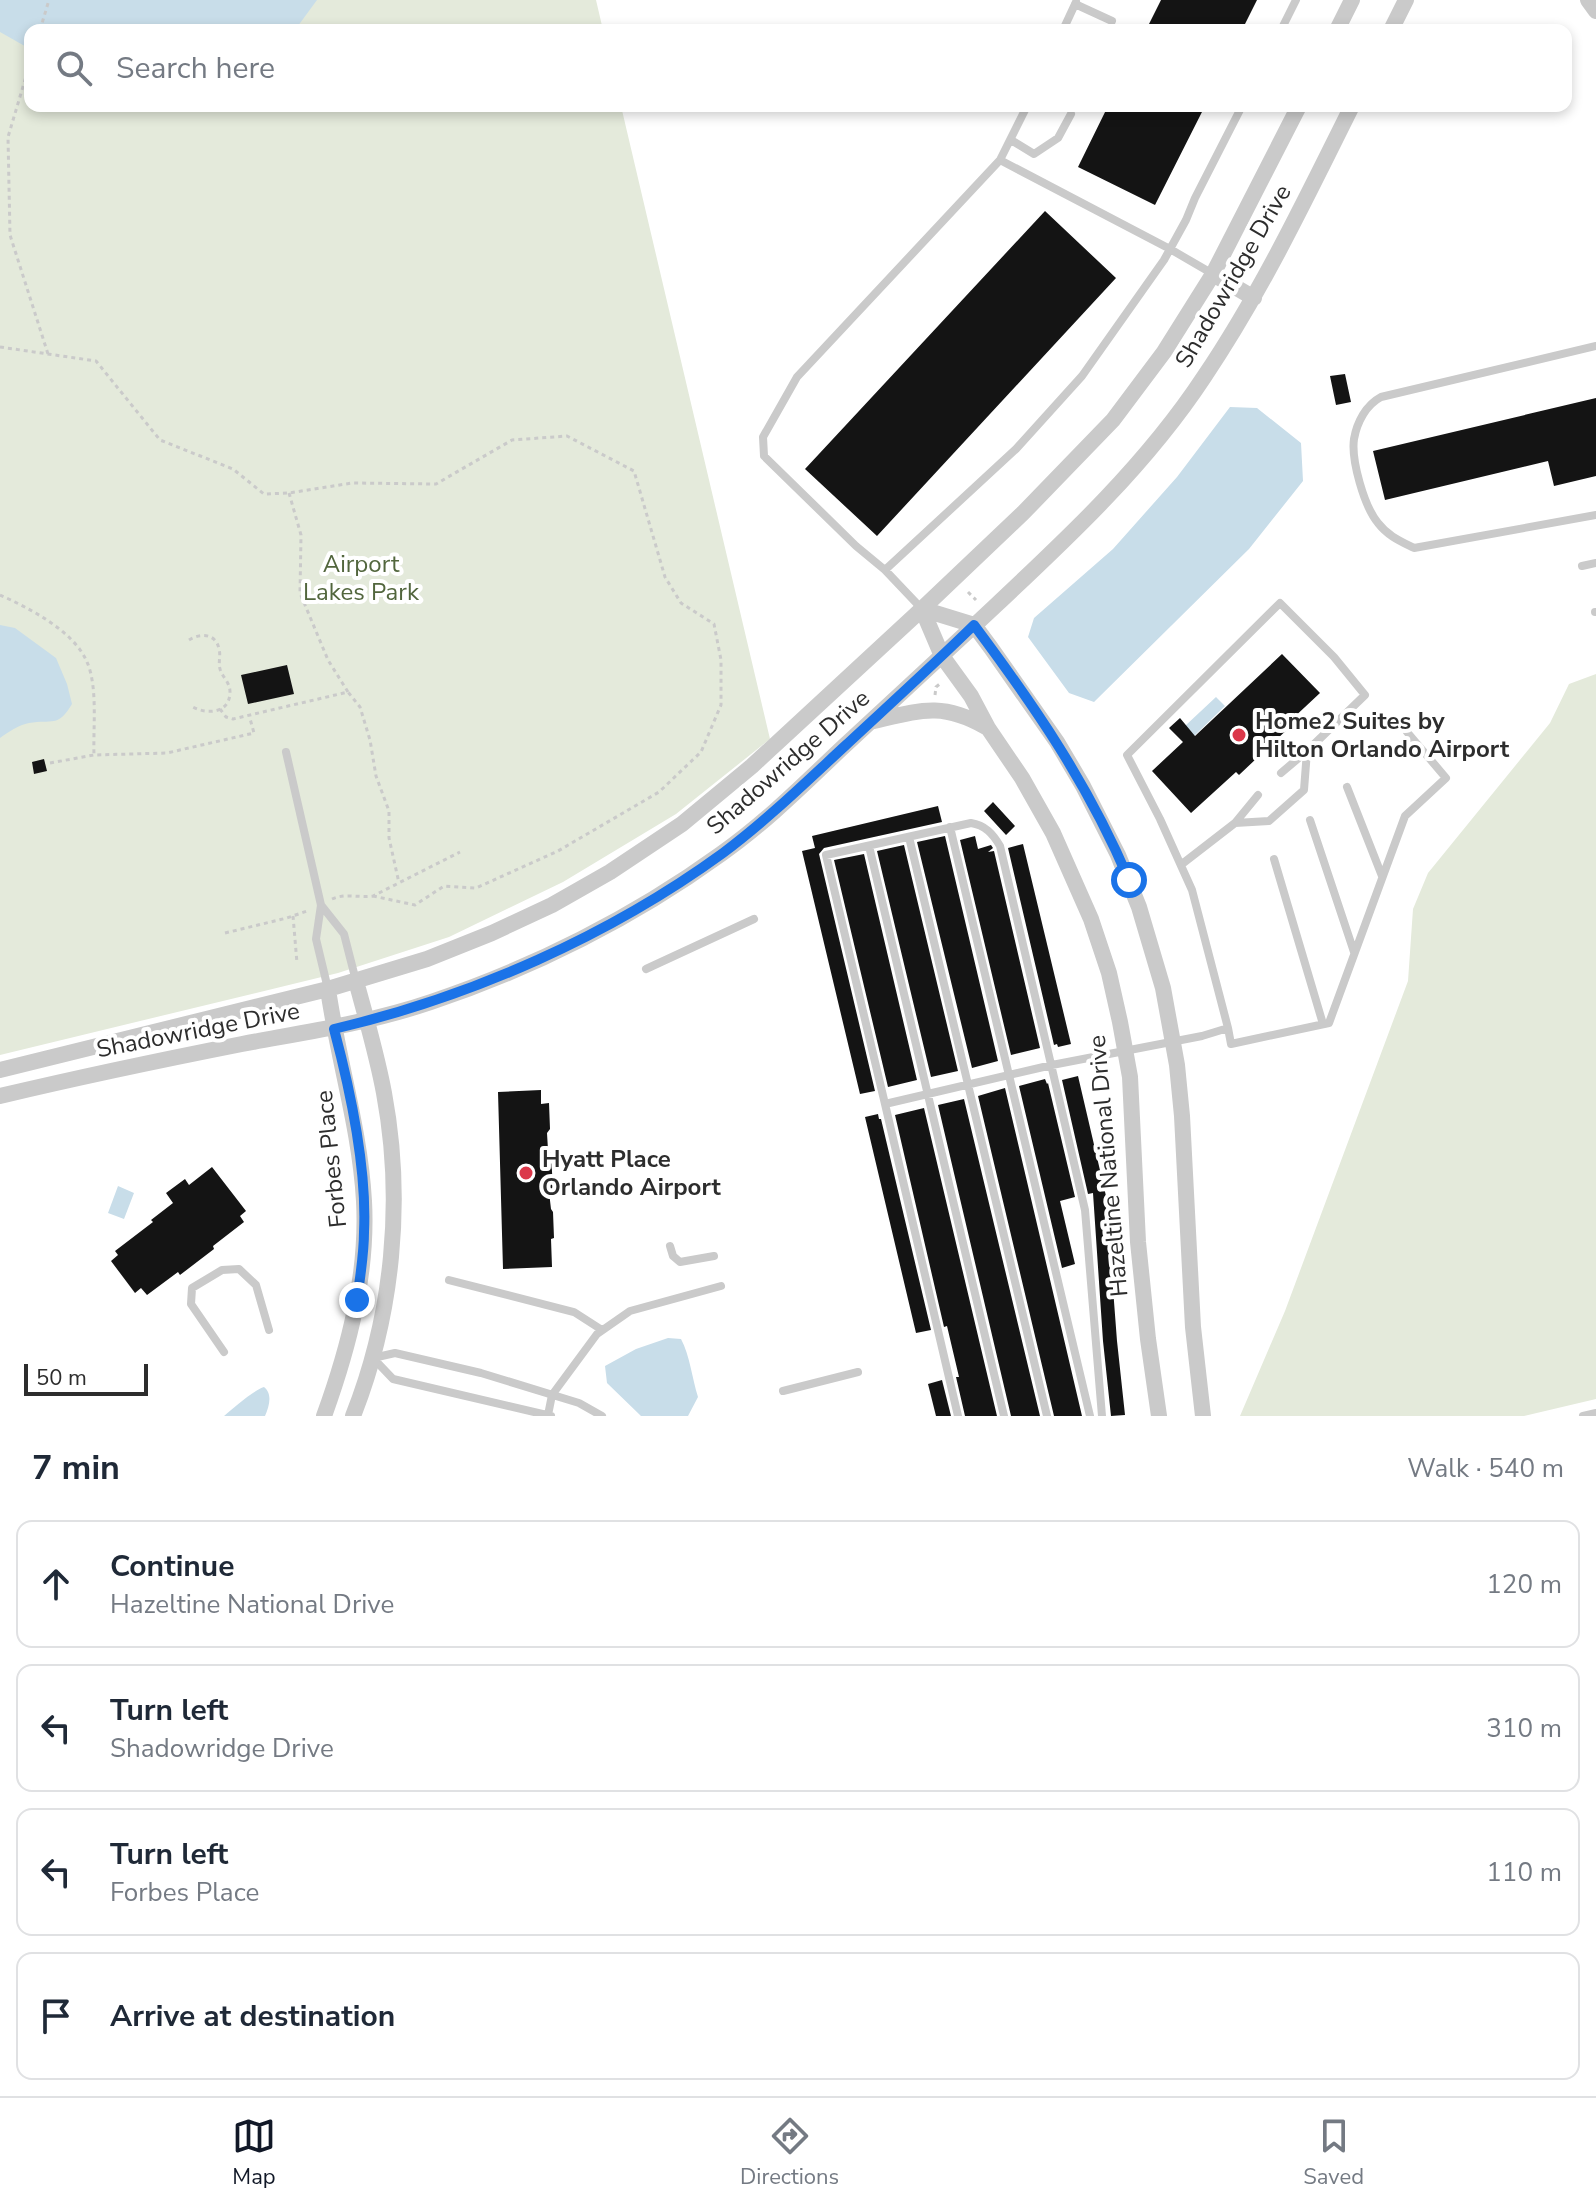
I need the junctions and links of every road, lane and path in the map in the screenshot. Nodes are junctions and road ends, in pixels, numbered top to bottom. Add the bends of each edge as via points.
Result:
1 (49, 0) edge
2 (1296, 0) edge
3 (1352, 0) edge
4 (1406, 0) edge
5 (1588, 0) edge
6 (1076, 2) edge
7 (1596, 11) edge
8 (42, 24) edge
9 (1066, 24) edge
10 (1111, 24) edge
11 (1284, 24) edge
12 (1340, 24) edge
13 (1394, 24) edge
14 (24, 83) edge
15 (1024, 112) edge
16 (1239, 112) edge
17 (1296, 112) edge
18 (1349, 112) edge
19 (1071, 114) dead end
20 (1011, 140) junction
21 (1000, 160) junction
22 (1170, 249) junction
23 (1213, 274) junction
24 (1254, 298) junction
25 (1596, 346) edge
26 (0, 347) edge
27 (48, 354) junction
28 (289, 493) junction
29 (1596, 515) edge
30 (1596, 563) edge
31 (1582, 566) dead end
32 (885, 570) junction
33 (968, 592) dead end
34 (0, 595) edge
35 (979, 603) dead end
36 (922, 609) junction
37 (974, 625) junction
38 (189, 640) dead end
39 (942, 656) junction
40 (941, 683) dead end
41 (348, 692) junction
42 (935, 695) dead end
43 (191, 706) dead end
44 (220, 709) junction
45 (249, 715) junction
46 (870, 722) junction
47 (988, 728) junction
48 (1407, 732) dead end
49 (1307, 751) junction
50 (286, 752) dead end
51 (94, 755) junction
52 (50, 763) dead end
53 (1281, 773) dead end
54 (1347, 787) dead end
55 (1258, 795) dead end
56 (1310, 820) dead end
57 (1235, 823) junction
58 (950, 827) junction
59 (909, 837) junction
60 (869, 846) junction
61 (460, 852) dead end
62 (1274, 859) dead end
63 (1182, 864) junction
64 (1383, 877) junction
65 (399, 883) junction
66 (373, 896) junction
67 (321, 905) junction
68 (293, 916) junction
69 (754, 919) dead end
70 (225, 933) dead end
71 (1354, 953) junction
72 (297, 963) dead end
73 (646, 969) dead end
74 (356, 981) junction
75 (328, 989) junction
76 (367, 1021) junction
77 (1323, 1024) junction
78 (1228, 1028) junction
79 (334, 1029) junction
80 (1174, 1041) junction
81 (1126, 1051) junction
82 (1052, 1065) junction
83 (0, 1070) edge
84 (1009, 1075) junction
85 (968, 1085) junction
86 (928, 1094) junction
87 (0, 1096) edge
88 (885, 1104) junction
89 (670, 1246) dead end
90 (714, 1256) dead end
91 (449, 1280) dead end
92 (721, 1286) dead end
93 (269, 1330) dead end
94 (602, 1330) junction
95 (224, 1352) dead end
96 (373, 1358) junction
97 (858, 1372) dead end
98 (783, 1391) dead end
99 (552, 1395) junction
100 (1596, 1413) edge
101 (324, 1416) edge
102 (353, 1416) edge
103 (549, 1416) edge
104 (602, 1416) edge
105 (958, 1416) edge
106 (1004, 1416) edge
107 (1047, 1416) edge
108 (1090, 1416) edge
109 (1102, 1416) edge
110 (1159, 1416) edge
111 (1203, 1416) edge
112 (1583, 1416) edge

1 - 8 path
2 - 11 lane
3 - 12 street
4 - 13 street
5 - 7 street
6 - 9 lane
6 - 10 lane
14 - 27 path via 8,137 10,235
15 - 20 lane
16 - 22 lane
17 - 23 street, Shadowridge Drive
18 - 24 street, Shadowridge Drive
19 - 20 lane via 1058,138 1034,154
20 - 21 lane
21 - 22 lane
21 - 32 lane via 797,377 763,437 764,456
22 - 23 lane
22 - 32 lane via 1082,376 1016,449
23 - 24 street
23 - 36 street, Shadowridge Drive via 1113,420
24 - 37 street, Shadowridge Drive via 1150,451 1087,519
25 - 29 lane via 1381,397 1363,414 1354,442 1360,480 1376,521 1392,538 1414,548
26 - 27 path
27 - 28 path via 96,361 160,440 233,469 264,494
28 - 41 path via 301,535 300,593 328,660
28 - 66 path via 352,483 436,484 512,440 567,436 634,471 665,577 681,603 714,624 721,705 701,752 659,792 558,851 476,888 444,886 415,905
30 - 31 lane
32 - 36 lane
33 - 35 path
34 - 51 path via 30,608 73,641 87,662
36 - 37 street
36 - 39 street, Hazeltine National Drive
36 - 74 street, Shadowridge Drive via 729,786 648,848 519,921
37 - 39 street, Shadowridge Drive
37 - 80 street via 1070,762 1108,832 1148,934
38 - 44 path via 207,635 219,648 219,667 230,694
39 - 46 street, Shadowridge Drive
39 - 47 street, Hazeltine National Drive
40 - 42 path
41 - 45 path
41 - 65 path via 360,707 389,811
43 - 44 path via 200,711
44 - 45 path via 233,719
45 - 51 path via 254,733 167,753
46 - 47 street via 934,710 957,713
46 - 76 street, Shadowridge Drive via 762,822 680,882 517,969
47 - 81 street, Hazeltine National Drive via 1067,859 1101,949
48 - 64 lane via 1446,778 1405,816
49 - 53 lane
49 - 57 lane via 1304,790 1269,821
49 - 63 lane via 1365,695 1280,603 1127,755
50 - 67 lane
51 - 52 path
54 - 64 lane
55 - 57 lane
56 - 71 lane
57 - 63 lane
58 - 59 lane
58 - 82 lane via 979,824 1000,846
58 - 84 lane
59 - 60 lane
59 - 85 lane
60 - 86 lane
60 - 88 lane via 826,855
61 - 65 path
62 - 77 lane
63 - 78 lane
64 - 71 lane
65 - 66 path
66 - 67 path via 341,895
67 - 68 path
67 - 74 lane via 344,934
67 - 75 lane via 316,939
68 - 70 path
68 - 72 path
69 - 73 lane
71 - 77 lane via 1329,1023
74 - 75 street, Shadowridge Drive
74 - 76 street
75 - 79 street, Forbes Place
75 - 83 street, Shadowridge Drive
76 - 79 street, Shadowridge Drive
76 - 96 street via 384,1092 393,1172 388,1279
77 - 78 lane via 1231,1044
78 - 80 lane
79 - 87 street, Shadowridge Drive
79 - 101 street, Forbes Place via 358,1150 365,1229 353,1322
80 - 81 lane
80 - 111 street
81 - 82 lane
81 - 110 street, Hazeltine National Drive via 1138,1242
82 - 84 lane
82 - 109 lane via 1085,1210
84 - 85 lane
84 - 108 lane
85 - 86 lane
85 - 107 lane
86 - 88 lane
86 - 106 lane
88 - 105 lane
89 - 90 lane via 680,1262
91 - 94 lane via 574,1312
92 - 94 lane via 630,1311
93 - 95 lane via 256,1285 239,1269 222,1270 192,1288 191,1304
94 - 99 lane
96 - 99 lane via 395,1353
96 - 102 street
96 - 103 lane via 393,1379
97 - 98 lane
99 - 103 lane
99 - 104 lane
100 - 112 lane

